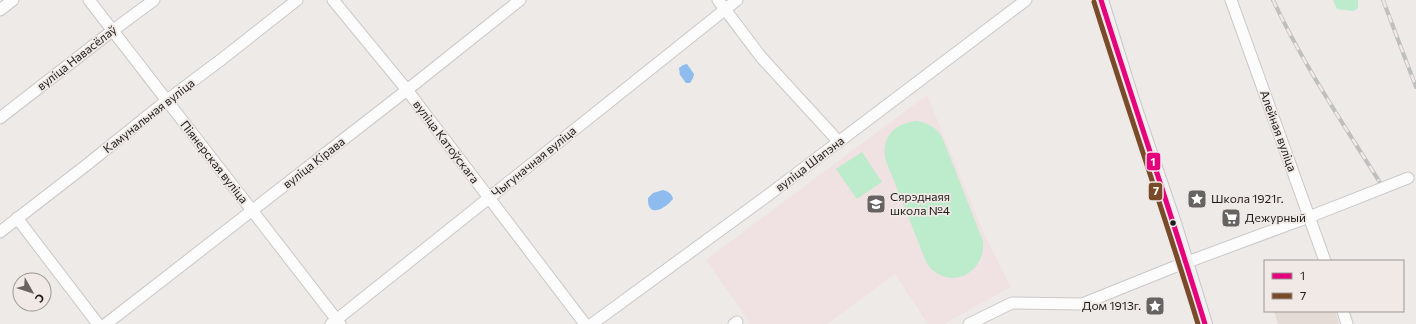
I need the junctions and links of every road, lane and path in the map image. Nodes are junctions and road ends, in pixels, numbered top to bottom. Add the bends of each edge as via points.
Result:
1 (13, 0) edge
2 (89, 0) edge
3 (154, 0) edge
4 (297, 0) edge
5 (332, 0) edge
6 (520, 0) edge
7 (718, 0) edge
8 (737, 0) edge
9 (1026, 0) edge
10 (1100, 0) edge
11 (1231, 0) edge
12 (725, 9) junction
13 (0, 10) edge
14 (112, 31) junction
15 (407, 90) junction
16 (166, 101) junction
17 (0, 118) edge
18 (839, 142) junction
19 (1408, 178) dead end
20 (489, 198) junction
21 (253, 210) junction
22 (1309, 217) junction
23 (17, 218) junction
24 (0, 232) edge
25 (1325, 260) edge
26 (1186, 262) junction
27 (1343, 312) edge
28 (336, 323) edge
29 (98, 324) edge
30 (106, 324) edge
31 (585, 324) edge
32 (592, 324) edge
33 (969, 324) edge
34 (1206, 324) edge
35 (1348, 324) edge

1 - 13 street
2 - 14 street, Піянерская вуліца
3 - 14 street, вуліца Навасёлаў
4 - 16 street, Камунальная вуліца
5 - 15 street, вуліца Катоўскага
6 - 15 street, вуліца Кірава
7 - 12 street
8 - 12 street, Чыгуначная вуліца
9 - 18 street, вуліца Шапэна
10 - 26 main road
11 - 22 street, Алейная вуліца
12 - 18 street via 761,57
12 - 20 street, Чыгуначная вуліца
14 - 16 street, Піянерская вуліца
14 - 17 street, вуліца Навасёлаў
15 - 20 street, вуліца Катоўскага
15 - 21 street, вуліца Кірава
16 - 21 street, Піянерская вуліца
16 - 23 street, Камунальная вуліца
18 - 32 street, вуліца Шапэна
19 - 22 street
20 - 28 street, Чыгуначная вуліца
20 - 31 street, вуліца Катоўскага
21 - 28 street, Піянерская вуліца
21 - 30 street, вуліца Кірава
22 - 25 street, Алейная вуліца
22 - 26 street
23 - 24 street, Камунальная вуліца
23 - 29 street
26 - 33 street via 1082,304 1012,303
26 - 34 main road
27 - 35 street

